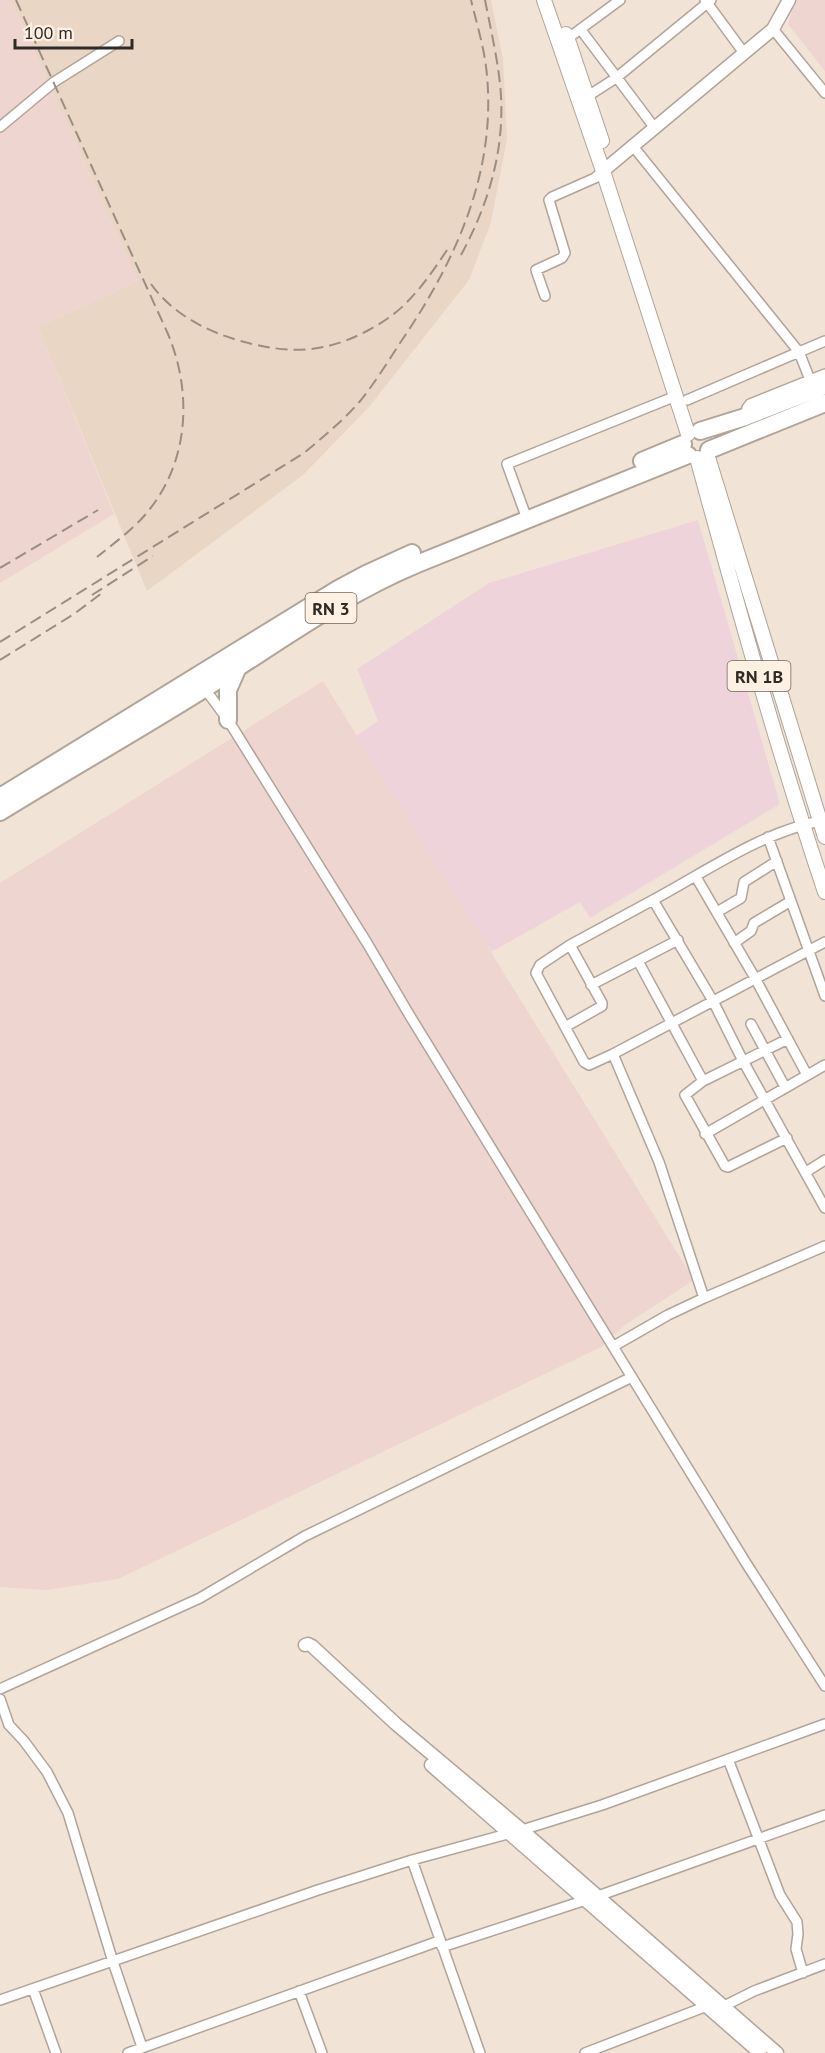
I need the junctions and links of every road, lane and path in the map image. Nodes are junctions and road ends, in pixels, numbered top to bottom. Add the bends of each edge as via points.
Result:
1 (544, 0) edge
2 (554, 0) edge
3 (620, 0) edge
4 (789, 0) edge
5 (708, 1) edge
6 (773, 29) junction
7 (581, 30) junction
8 (567, 39) junction
9 (118, 41) dead end
10 (744, 53) junction
11 (616, 78) junction
12 (825, 93) edge
13 (588, 96) junction
14 (0, 127) edge
15 (654, 127) junction
16 (632, 146) junction
17 (606, 168) junction
18 (545, 296) dead end
19 (825, 341) edge
20 (799, 352) junction
21 (825, 374) edge
22 (819, 390) edge
23 (681, 398) junction
24 (696, 445) junction
25 (525, 514) junction
26 (238, 667) junction
27 (200, 682) junction
28 (228, 720) junction
29 (27, 788) junction
30 (0, 797) edge
31 (0, 812) edge
32 (820, 821) junction
33 (802, 824) junction
34 (768, 837) junction
35 (825, 837) edge
36 (777, 861) junction
37 (696, 877) junction
38 (825, 892) edge
39 (653, 900) junction
40 (791, 902) junction
41 (717, 912) junction
42 (678, 940) junction
43 (825, 942) edge
44 (734, 943) junction
45 (570, 945) junction
46 (808, 949) junction
47 (638, 961) junction
48 (755, 978) junction
49 (591, 985) junction
50 (825, 996) edge
51 (713, 1001) junction
52 (672, 1023) junction
53 (752, 1024) dead end
54 (566, 1027) junction
55 (788, 1040) junction
56 (765, 1051) junction
57 (613, 1054) junction
58 (743, 1061) junction
59 (825, 1065) edge
60 (807, 1075) junction
61 (703, 1082) junction
62 (785, 1087) junction
63 (764, 1099) junction
64 (705, 1134) junction
65 (787, 1138) junction
66 (825, 1160) edge
67 (806, 1172) junction
68 (825, 1208) edge
69 (825, 1246) edge
70 (705, 1298) junction
71 (614, 1346) junction
72 (632, 1377) junction
73 (825, 1686) edge
74 (0, 1689) edge
75 (0, 1699) edge
76 (825, 1724) edge
77 (728, 1760) junction
78 (825, 1815) edge
79 (516, 1832) junction
80 (757, 1838) junction
81 (412, 1860) junction
82 (592, 1898) junction
83 (441, 1944) junction
84 (113, 1962) junction
85 (825, 1964) edge
86 (803, 1973) junction
87 (33, 1989) junction
88 (299, 1991) junction
89 (0, 2000) edge
90 (707, 2006) junction
91 (724, 2006) junction
92 (158, 2042) junction
93 (142, 2048) junction
94 (56, 2053) edge
95 (128, 2053) edge
96 (162, 2053) edge
97 (322, 2053) edge
98 (480, 2053) edge
99 (585, 2053) edge
100 (760, 2053) edge
101 (777, 2053) edge

1 - 17 main road
2 - 8 main road
3 - 7 street
4 - 6 street
5 - 10 street
5 - 11 street
6 - 10 street
6 - 12 street
7 - 8 street
7 - 11 street
8 - 13 main road
9 - 14 street via 54,82
10 - 15 street
11 - 13 street
11 - 15 street
13 - 17 main road
15 - 16 street
16 - 17 street
16 - 20 street
17 - 18 street via 595,178 549,201 565,254 536,270
17 - 23 main road
19 - 20 street
20 - 22 street
20 - 23 street
21 - 22 street
22 - 24 highway, RN 3
22 - 24 highway, RN 3 via 745,417
23 - 24 main road
23 - 25 street via 507,464
24 - 25 highway, RN 3
24 - 32 main road, RN 1B
24 - 33 main road, RN 1B via 736,601
25 - 26 highway, RN 3 via 375,583
25 - 27 highway, RN 3 via 366,574
26 - 27 highway, RN 3
26 - 28 highway via 228,690
27 - 28 street
27 - 29 highway, RN 3
28 - 71 street
29 - 30 highway, RN 3
29 - 31 highway, RN 3
32 - 33 street
32 - 35 main road, RN 1B
33 - 34 street
33 - 38 main road, RN 1B
34 - 36 street
34 - 37 street
36 - 40 street
36 - 41 street via 744,882 741,898
37 - 39 street
37 - 41 street
39 - 42 street
39 - 45 street
40 - 44 street via 754,923 751,931
40 - 46 street
41 - 44 street
42 - 47 street
42 - 51 street
43 - 46 street
44 - 48 street
45 - 49 street
45 - 54 street via 540,964 536,973
46 - 48 street
46 - 50 street
47 - 49 street
47 - 52 street
48 - 51 street
48 - 55 street
49 - 54 street via 602,1006
51 - 52 street
51 - 58 street
52 - 57 street
52 - 61 street
53 - 56 street
54 - 57 street via 586,1064
55 - 56 street
55 - 60 street
56 - 58 street
56 - 62 street
57 - 70 street via 659,1162
58 - 61 street
58 - 63 street
59 - 60 street
60 - 62 street
61 - 64 street via 684,1095
62 - 63 street
63 - 64 street
63 - 65 street
64 - 65 street via 727,1167
65 - 67 street
66 - 67 street
67 - 68 street
69 - 70 street
70 - 71 street
71 - 72 street
72 - 73 street
72 - 74 street via 305,1536 200,1598
75 - 84 street via 9,1725 47,1772 68,1814
76 - 77 street
77 - 79 street
77 - 80 street
78 - 80 street
79 - 79 street via 312,1646 305,1645 309,1653 462,1792
79 - 81 street
79 - 82 street
80 - 82 street
80 - 86 street via 780,1895 797,1922 796,1949
81 - 83 street
81 - 84 street
82 - 83 street
82 - 90 street
82 - 91 street
83 - 88 street
83 - 98 street
84 - 87 street
84 - 93 street
85 - 86 street
86 - 91 street
87 - 89 street
87 - 94 street
88 - 92 street
88 - 97 street
90 - 99 street
90 - 100 street
91 - 101 street
92 - 93 street
92 - 96 street
93 - 95 street

